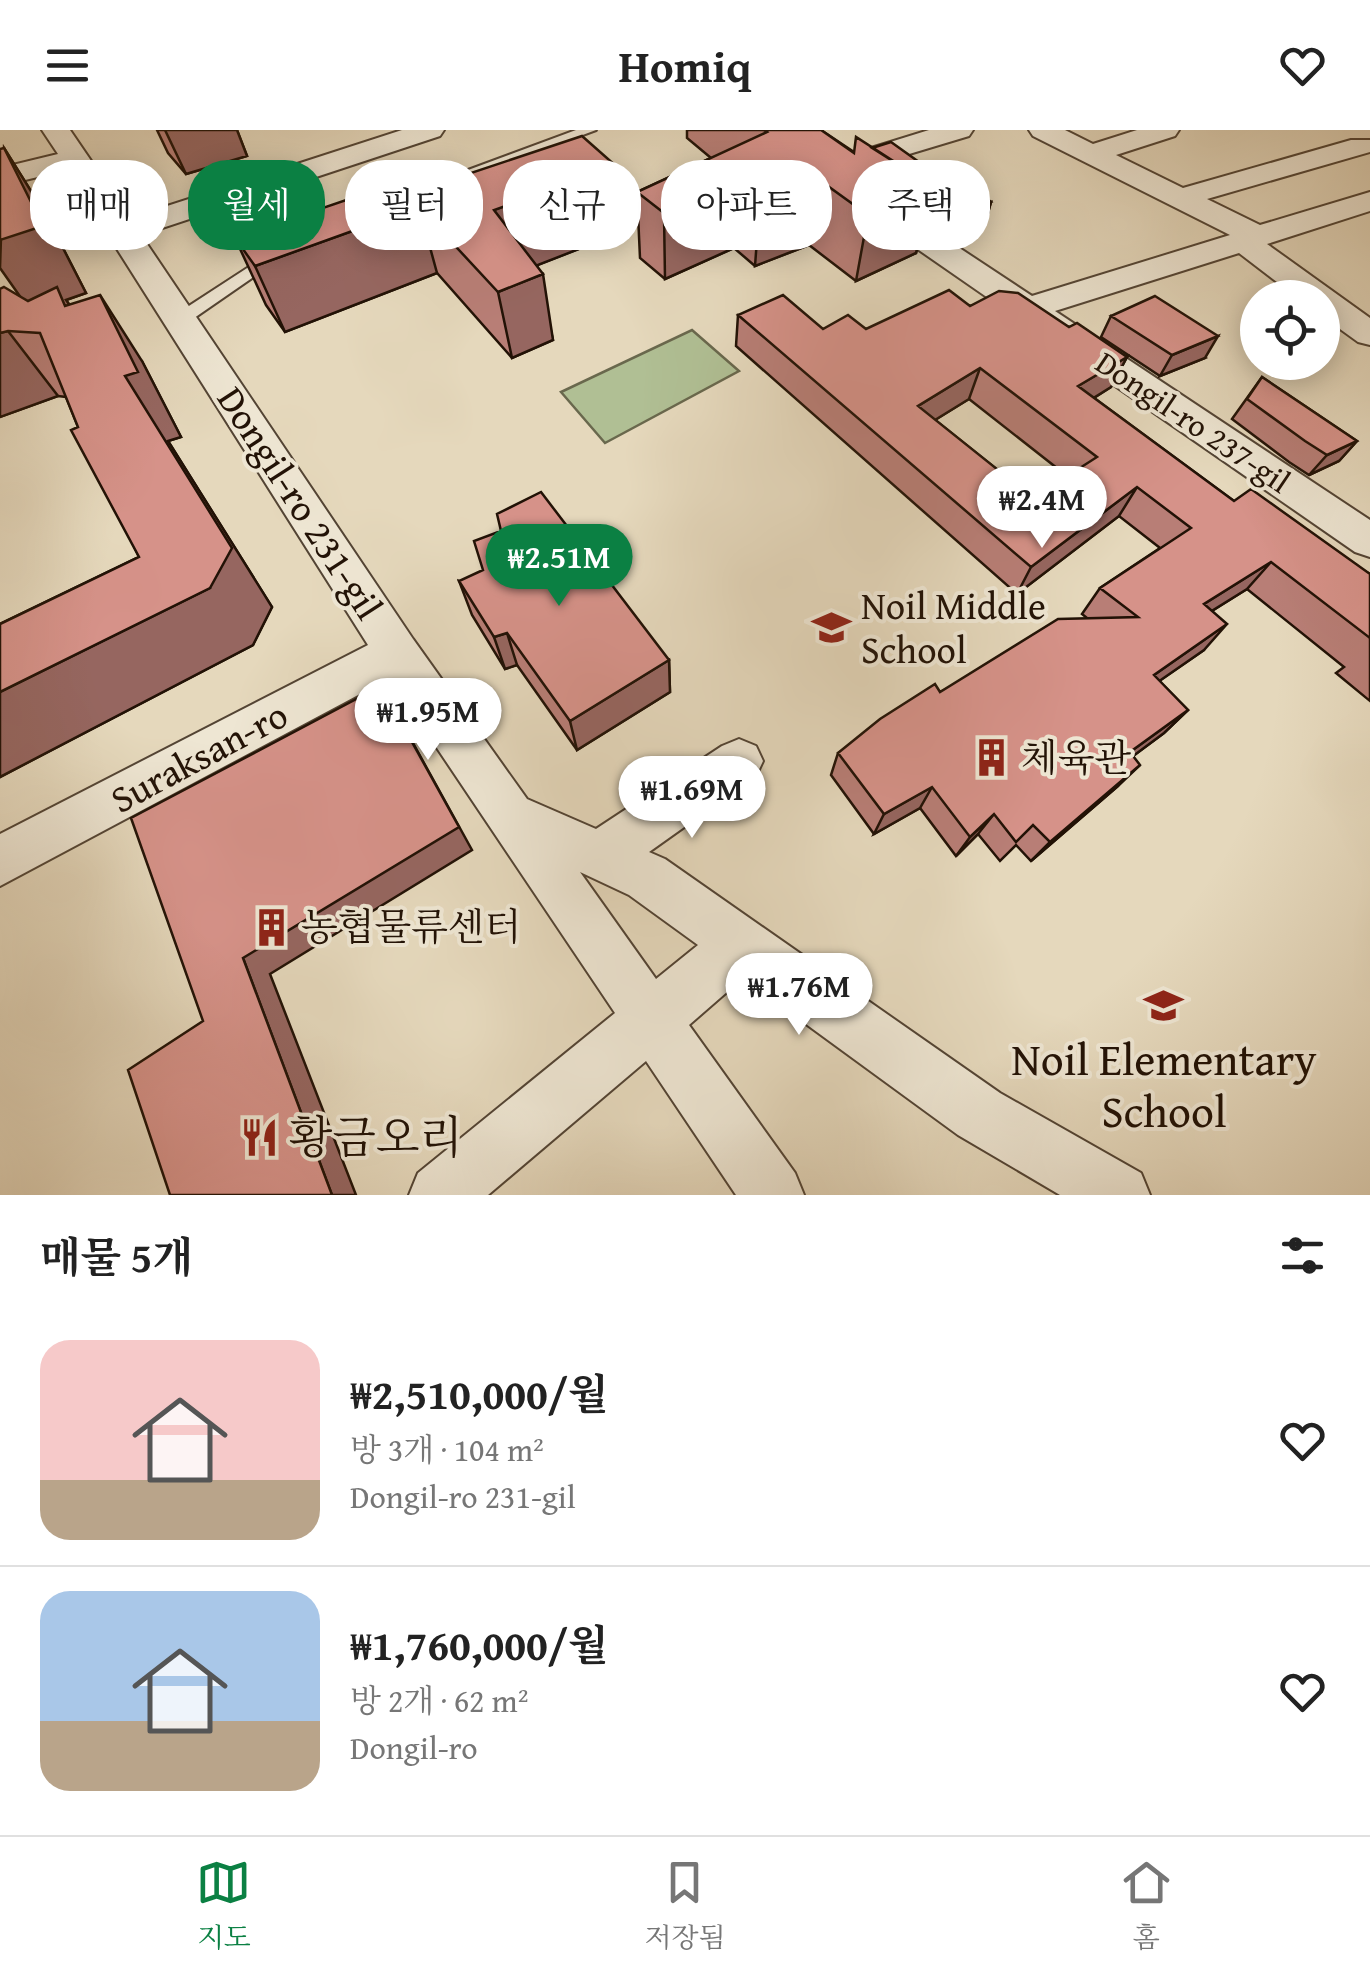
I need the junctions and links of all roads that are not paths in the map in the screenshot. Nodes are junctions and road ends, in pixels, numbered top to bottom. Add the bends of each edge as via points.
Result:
1 (56, 130) edge
2 (430, 130) edge
3 (588, 130) edge
4 (827, 130) edge
5 (960, 130) edge
6 (1043, 130) edge
7 (1164, 130) edge
8 (1361, 146) dead end
9 (796, 150) edge
10 (1090, 154) junction
11 (75, 159) joint
12 (483, 168) edge
13 (0, 177) edge
14 (1180, 198) junction
15 (1370, 201) edge
16 (168, 216) edge
17 (1250, 239) junction
18 (134, 250) edge
19 (285, 250) edge
20 (1299, 280) edge
21 (1027, 309) junction
22 (1340, 313) edge
23 (178, 321) junction
24 (1370, 334) edge
25 (1362, 527) edge
26 (397, 652) junction
27 (738, 761) dead end
28 (512, 817) junction
29 (600, 856) junction
30 (0, 862) edge
31 (742, 944) junction
32 (653, 1019) junction
33 (440, 1195) edge
34 (772, 1195) edge
35 (1119, 1195) edge

1 - 11 street, Dongil-ro 231-gil
2 - 16 street
3 - 12 lane
4 - 9 street
5 - 9 street
6 - 10 street
7 - 10 street
8 - 14 street
9 - 21 street, Dongil-ro 237-gil
10 - 14 street
11 - 13 street
14 - 17 street
15 - 17 street
17 - 20 street
17 - 21 street
18 - 23 street, Dongil-ro 231-gil
19 - 23 lane
21 - 25 street, Dongil-ro 237-gil
22 - 24 street
23 - 26 street, Dongil-ro 231-gil
26 - 28 street, Dongil-ro 231-gil
26 - 30 street, Suraksan-ro
27 - 29 street
28 - 29 street
28 - 32 street, Dongil-ro 231-gil
29 - 31 street via 646,877
31 - 32 street
31 - 35 street via 978,1114
32 - 33 street
32 - 34 street, Dongil-ro 231-gil

